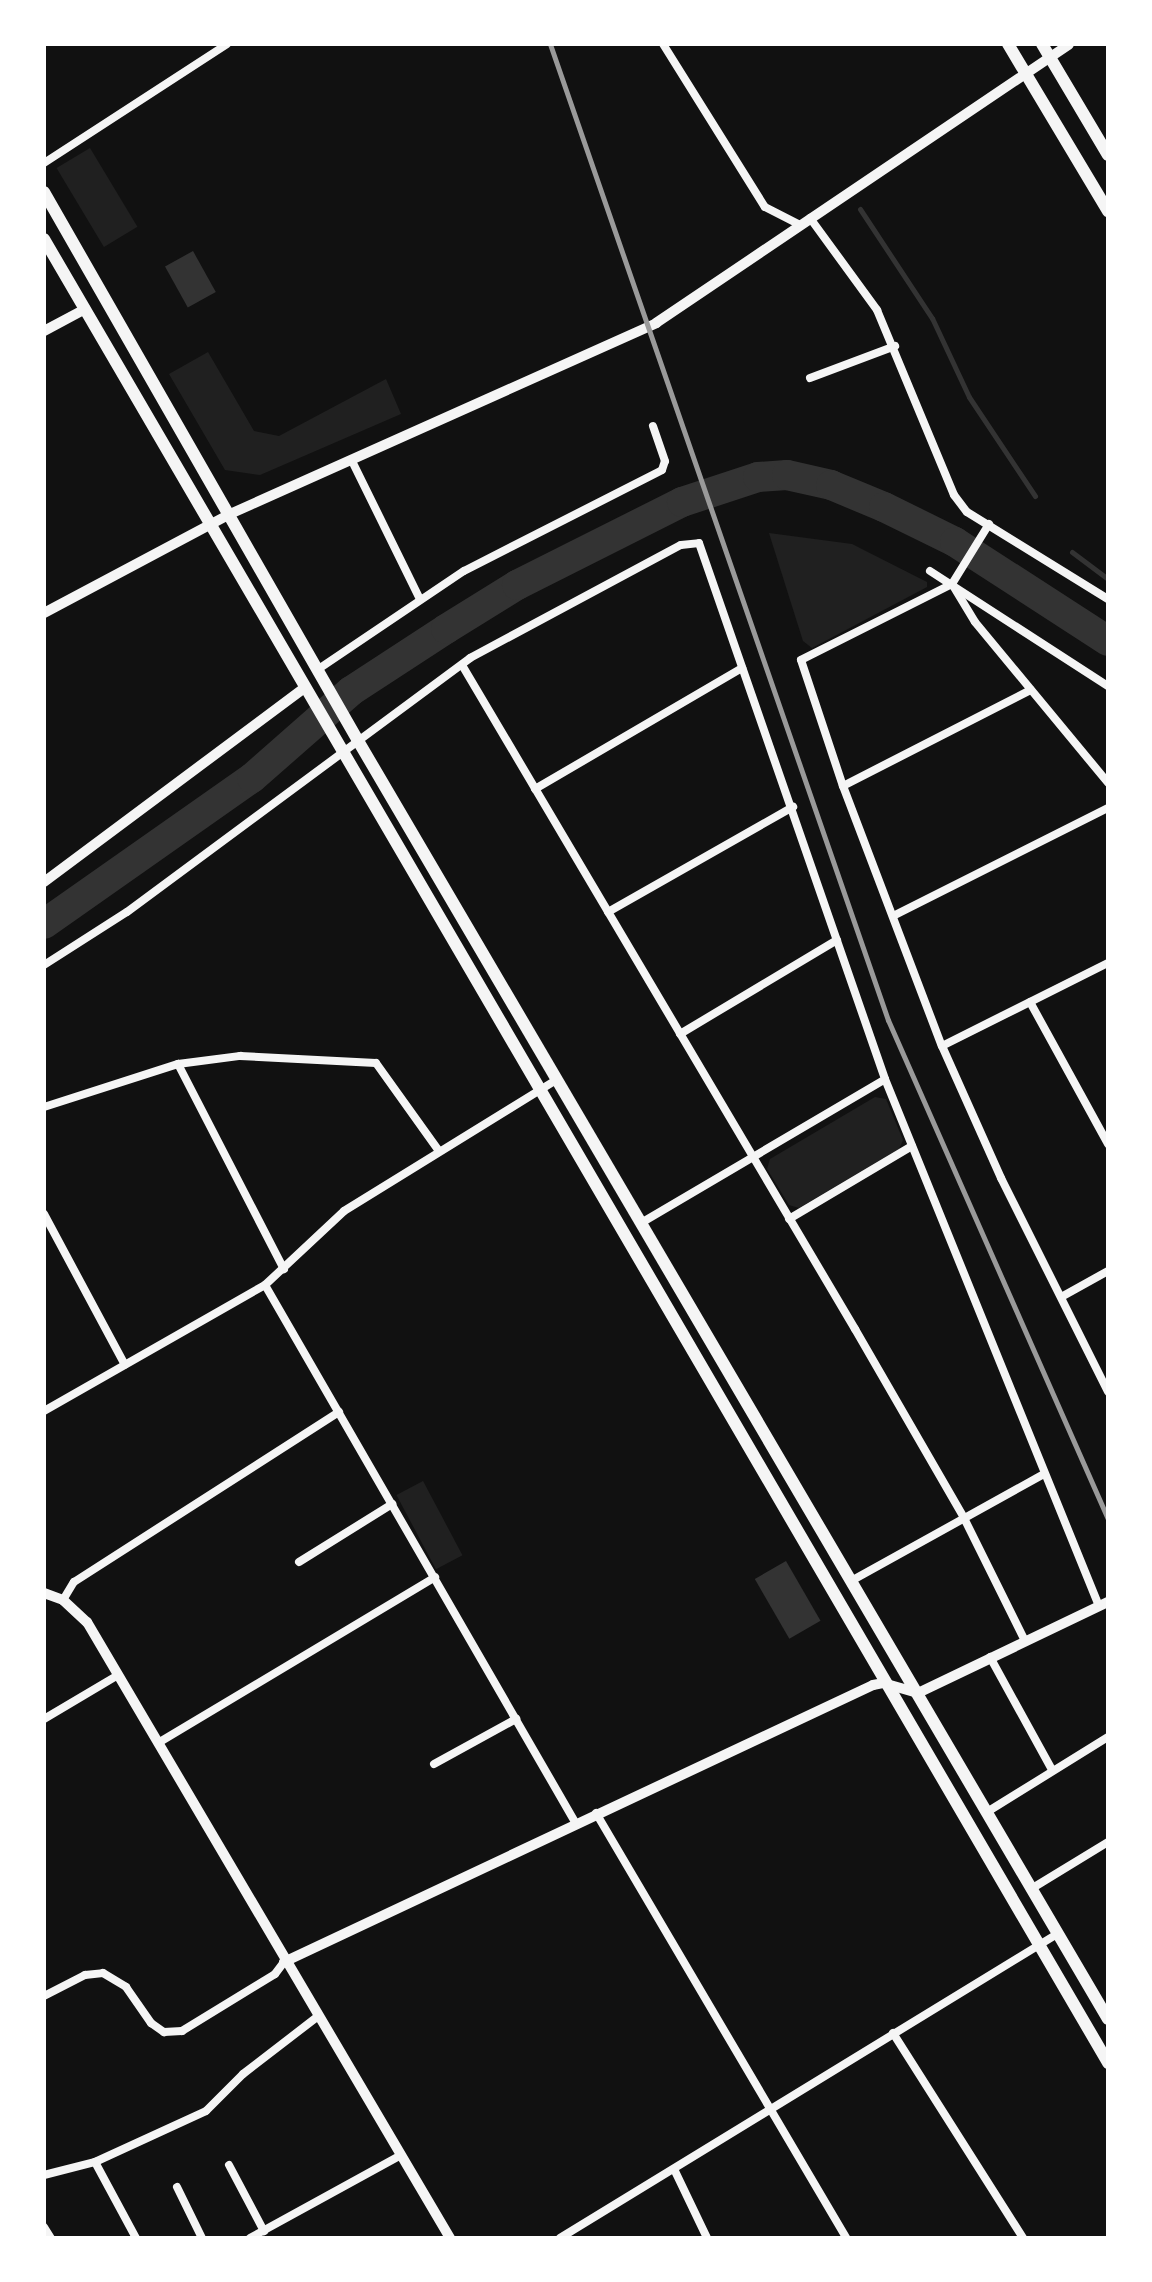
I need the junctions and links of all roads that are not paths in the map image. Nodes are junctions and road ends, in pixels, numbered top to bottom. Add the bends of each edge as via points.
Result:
1 (227, 44) edge
2 (663, 44) edge
3 (1008, 44) edge
4 (1042, 44) edge
5 (1069, 44) edge
6 (1050, 57) junction
7 (1025, 73) junction
8 (1108, 155) edge
9 (44, 163) edge
10 (44, 192) edge
11 (1108, 211) edge
12 (810, 218) junction
13 (800, 225) junction
14 (44, 239) edge
15 (85, 309) junction
16 (44, 331) edge
17 (895, 346) junction
18 (810, 378) dead end
19 (653, 426) dead end
20 (352, 461) junction
21 (230, 514) junction
22 (208, 525) junction
23 (987, 527) junction
24 (930, 571) dead end
25 (953, 582) junction
26 (420, 599) junction
27 (1108, 599) edge
28 (44, 613) edge
29 (462, 665) junction
30 (742, 668) junction
31 (320, 675) junction
32 (1108, 686) edge
33 (305, 690) junction
34 (1031, 690) junction
35 (355, 735) junction
36 (338, 746) junction
37 (1108, 783) edge
38 (843, 786) junction
39 (535, 789) junction
40 (793, 807) junction
41 (1108, 808) edge
42 (44, 882) edge
43 (608, 912) junction
44 (893, 916) junction
45 (837, 940) junction
46 (1108, 963) edge
47 (44, 965) edge
48 (1030, 1002) junction
49 (680, 1034) junction
50 (942, 1046) junction
51 (178, 1064) junction
52 (558, 1079) junction
53 (885, 1079) junction
54 (540, 1089) junction
55 (44, 1107) edge
56 (1108, 1144) edge
57 (912, 1146) junction
58 (439, 1151) junction
59 (753, 1158) junction
60 (44, 1214) edge
61 (789, 1219) junction
62 (641, 1223) junction
63 (284, 1269) junction
64 (1108, 1271) edge
65 (265, 1285) junction
66 (1063, 1296) junction
67 (125, 1365) junction
68 (1108, 1392) edge
69 (44, 1411) edge
70 (339, 1412) junction
71 (1042, 1475) junction
72 (392, 1504) junction
73 (964, 1518) junction
74 (299, 1562) dead end
75 (435, 1577) junction
76 (851, 1581) junction
77 (44, 1593) edge
78 (63, 1600) junction
79 (1103, 1604) edge
80 (1025, 1641) junction
81 (990, 1657) junction
82 (118, 1675) junction
83 (883, 1683) junction
84 (918, 1693) junction
85 (44, 1719) edge
86 (516, 1719) junction
87 (1108, 1737) edge
88 (158, 1743) junction
89 (434, 1764) dead end
90 (1052, 1770) junction
91 (987, 1812) junction
92 (596, 1813) junction
93 (575, 1822) junction
94 (1108, 1842) edge
95 (1031, 1889) junction
96 (1057, 1934) junction
97 (1038, 1945) junction
98 (284, 1962) junction
99 (44, 1996) edge
100 (317, 2017) junction
101 (1108, 2019) edge
102 (893, 2033) junction
103 (1108, 2063) edge
104 (770, 2109) junction
105 (401, 2155) junction
106 (95, 2162) junction
107 (229, 2165) dead end
108 (674, 2169) junction
109 (44, 2175) edge
110 (177, 2187) dead end
111 (44, 2227) edge
112 (264, 2231) junction
113 (51, 2238) edge
114 (136, 2238) edge
115 (202, 2238) edge
116 (250, 2238) edge
117 (450, 2238) edge
118 (560, 2238) edge
119 (707, 2238) edge
120 (846, 2238) edge
121 (1023, 2238) edge

1 - 9 street
2 - 13 street via 765,207
3 - 7 highway
4 - 6 highway
5 - 6 street
6 - 7 street
6 - 8 highway
7 - 11 highway
7 - 12 street
10 - 21 highway
12 - 13 street
12 - 17 street via 877,310
13 - 20 street via 656,323
14 - 15 highway
15 - 16 street
15 - 22 highway
17 - 18 street
17 - 23 street via 954,495
19 - 26 street via 665,461 662,470
20 - 21 street
20 - 26 street
21 - 22 street
21 - 31 highway
22 - 28 street
22 - 33 highway
23 - 25 street
23 - 27 street
24 - 25 street
25 - 32 street
25 - 34 street via 975,622
25 - 38 street via 801,660
26 - 31 street
29 - 30 street via 681,545 699,543
29 - 35 street
29 - 39 street
30 - 39 street
30 - 40 street
31 - 35 highway
33 - 36 highway
33 - 42 street
34 - 37 street
34 - 38 street
35 - 36 street
35 - 52 highway
36 - 47 street via 127,912
36 - 54 highway
38 - 44 street
39 - 43 street
40 - 43 street
40 - 45 street
41 - 44 street
43 - 49 street
44 - 50 street
45 - 49 street
45 - 53 street
46 - 48 street
48 - 50 street
48 - 56 street
49 - 59 street
50 - 66 street via 1001,1178
51 - 55 street
51 - 58 street via 240,1056 376,1063
51 - 63 street
52 - 54 street
52 - 62 highway
53 - 57 street
53 - 59 street
54 - 58 street
54 - 83 highway
57 - 61 street
57 - 71 street via 1041,1457
58 - 63 street via 344,1211
59 - 61 street
59 - 62 street
60 - 67 street
61 - 73 street
62 - 76 highway
63 - 65 street
64 - 66 street
65 - 67 street
65 - 70 street
66 - 68 street
67 - 69 street
70 - 72 street
70 - 78 street via 74,1582
71 - 73 street
71 - 79 street
72 - 74 street
72 - 75 street
73 - 76 street
73 - 80 street
75 - 86 street
75 - 88 street
76 - 84 highway
77 - 78 street
78 - 82 street via 87,1622
79 - 80 street
80 - 81 street
81 - 84 street
81 - 90 street
82 - 85 street
82 - 88 street
83 - 84 street
83 - 92 street
83 - 97 highway
84 - 91 highway
86 - 89 street
86 - 93 street
87 - 90 street
88 - 98 street
90 - 91 street
91 - 95 highway
92 - 93 street
92 - 104 street
93 - 98 street
94 - 95 street
95 - 96 highway
96 - 97 street
96 - 101 highway
97 - 102 street
97 - 103 highway
98 - 99 street via 275,1974 182,2031 164,2032 151,2023 126,1987 103,1973 85,1975
98 - 100 street
100 - 105 street
100 - 106 street via 243,2074 206,2111
102 - 104 street
102 - 121 street
104 - 108 street
104 - 120 street
105 - 112 street
105 - 117 street
106 - 109 street
106 - 114 street
107 - 112 street
108 - 118 street
108 - 119 street
110 - 115 street
111 - 113 street
112 - 116 street

